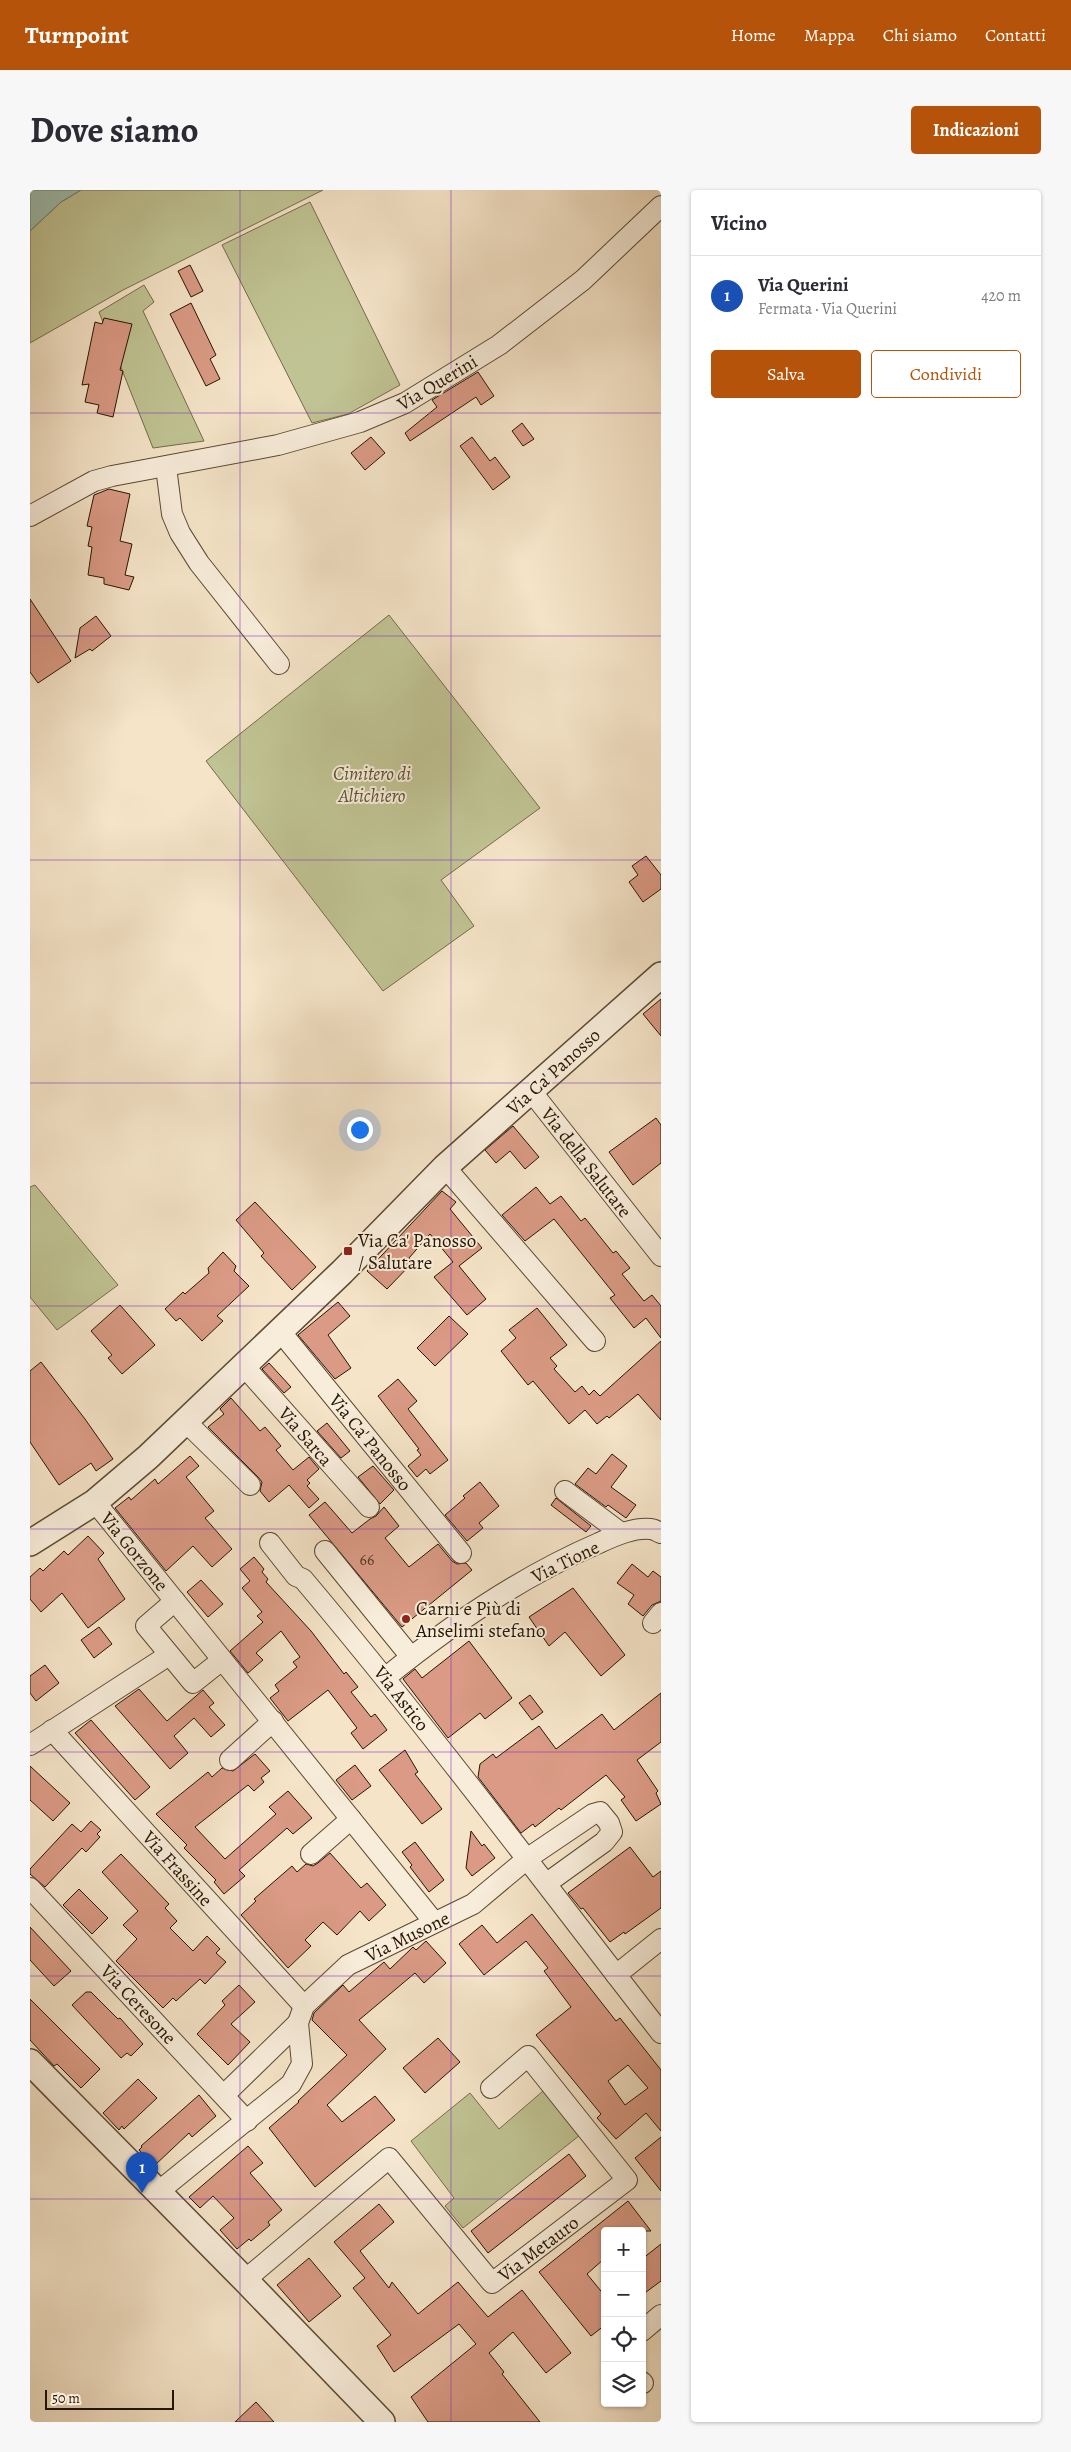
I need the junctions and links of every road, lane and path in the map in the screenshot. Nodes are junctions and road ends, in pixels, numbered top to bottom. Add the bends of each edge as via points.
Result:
1 (661, 206) edge
2 (166, 467) junction
3 (30, 516) edge
4 (279, 664) dead end
5 (661, 975) edge
6 (530, 1091) junction
7 (445, 1167) junction
8 (661, 1256) edge
9 (280, 1331) junction
10 (595, 1341) dead end
11 (243, 1365) junction
12 (185, 1421) junction
13 (250, 1486) dead end
14 (565, 1491) dead end
15 (95, 1502) junction
16 (369, 1507) dead end
17 (621, 1533) junction
18 (661, 1533) edge
19 (30, 1543) edge
20 (270, 1543) dead end
21 (325, 1551) dead end
22 (461, 1553) dead end
23 (175, 1601) junction
24 (169, 1654) junction
25 (411, 1657) junction
26 (222, 1660) junction
27 (385, 1678) junction
28 (272, 1721) junction
29 (52, 1730) junction
30 (30, 1745) edge
31 (230, 1760) dead end
32 (351, 1819) junction
33 (311, 1854) dead end
34 (528, 1858) junction
35 (546, 1882) junction
36 (30, 1888) edge
37 (434, 1922) junction
38 (661, 1939) edge
39 (616, 1975) junction
40 (301, 2015) junction
41 (661, 2033) edge
42 (30, 2062) edge
43 (491, 2088) dead end
44 (224, 2095) junction
45 (247, 2121) junction
46 (158, 2192) junction
47 (245, 2280) junction
48 (661, 2315) edge
49 (646, 2328) edge
50 (382, 2422) edge

1 - 2 street, Via Querini via 583,280 514,333 405,403 360,422 303,438
2 - 3 street, Via Querini via 94,481
2 - 4 street via 172,514 180,533 199,563
5 - 6 street, Via Ca' Panosso
6 - 7 street, Via Ca' Panosso
6 - 8 street, Via della Salutare
7 - 9 street, Via Ca' Panosso
7 - 10 street
9 - 11 street, Via Ca' Panosso
9 - 22 street, Via Ca' Panosso
11 - 12 street, Via Ca' Panosso
11 - 16 street, Via Sarca
12 - 13 street
12 - 15 street, Via Ca' Panosso via 148,1458
14 - 17 street, Via Tione
15 - 19 street, Via Ca' Panosso
15 - 23 street, Via Gorzone
17 - 18 street, Via Tione via 651,1529
17 - 25 street, Via Tione via 564,1558 499,1595
20 - 27 street, Via Astico
21 - 25 street
23 - 24 street, Via Gorzone via 146,1626
23 - 26 street, Via Gorzone
24 - 26 street, Via Gorzone via 193,1683
24 - 29 street
25 - 27 street, Via Tione
26 - 28 street, Via Gorzone
27 - 34 street, Via Astico
28 - 31 street
28 - 32 street, Via Gorzone
29 - 30 street
29 - 40 street, Via Frassine
32 - 33 street
32 - 37 street, Via Gorzone
34 - 35 street, Via Astico
34 - 35 street via 593,1814 600,1812 609,1822 612,1832 604,1842
34 - 37 street, Via Musone via 473,1904
35 - 39 street, Via Astico
36 - 44 street, Via Ceresone
37 - 40 street, Via Musone via 348,1965
38 - 39 street
39 - 41 street, Via Astico
40 - 44 street, Via Musone
40 - 45 street via 302,2064 292,2084
42 - 46 street
43 - 47 street, Via Metauro via 528,2056 627,2180 492,2283 388,2158
44 - 45 street, Via Ceresone
45 - 46 street
46 - 47 street
47 - 50 street
48 - 49 street

